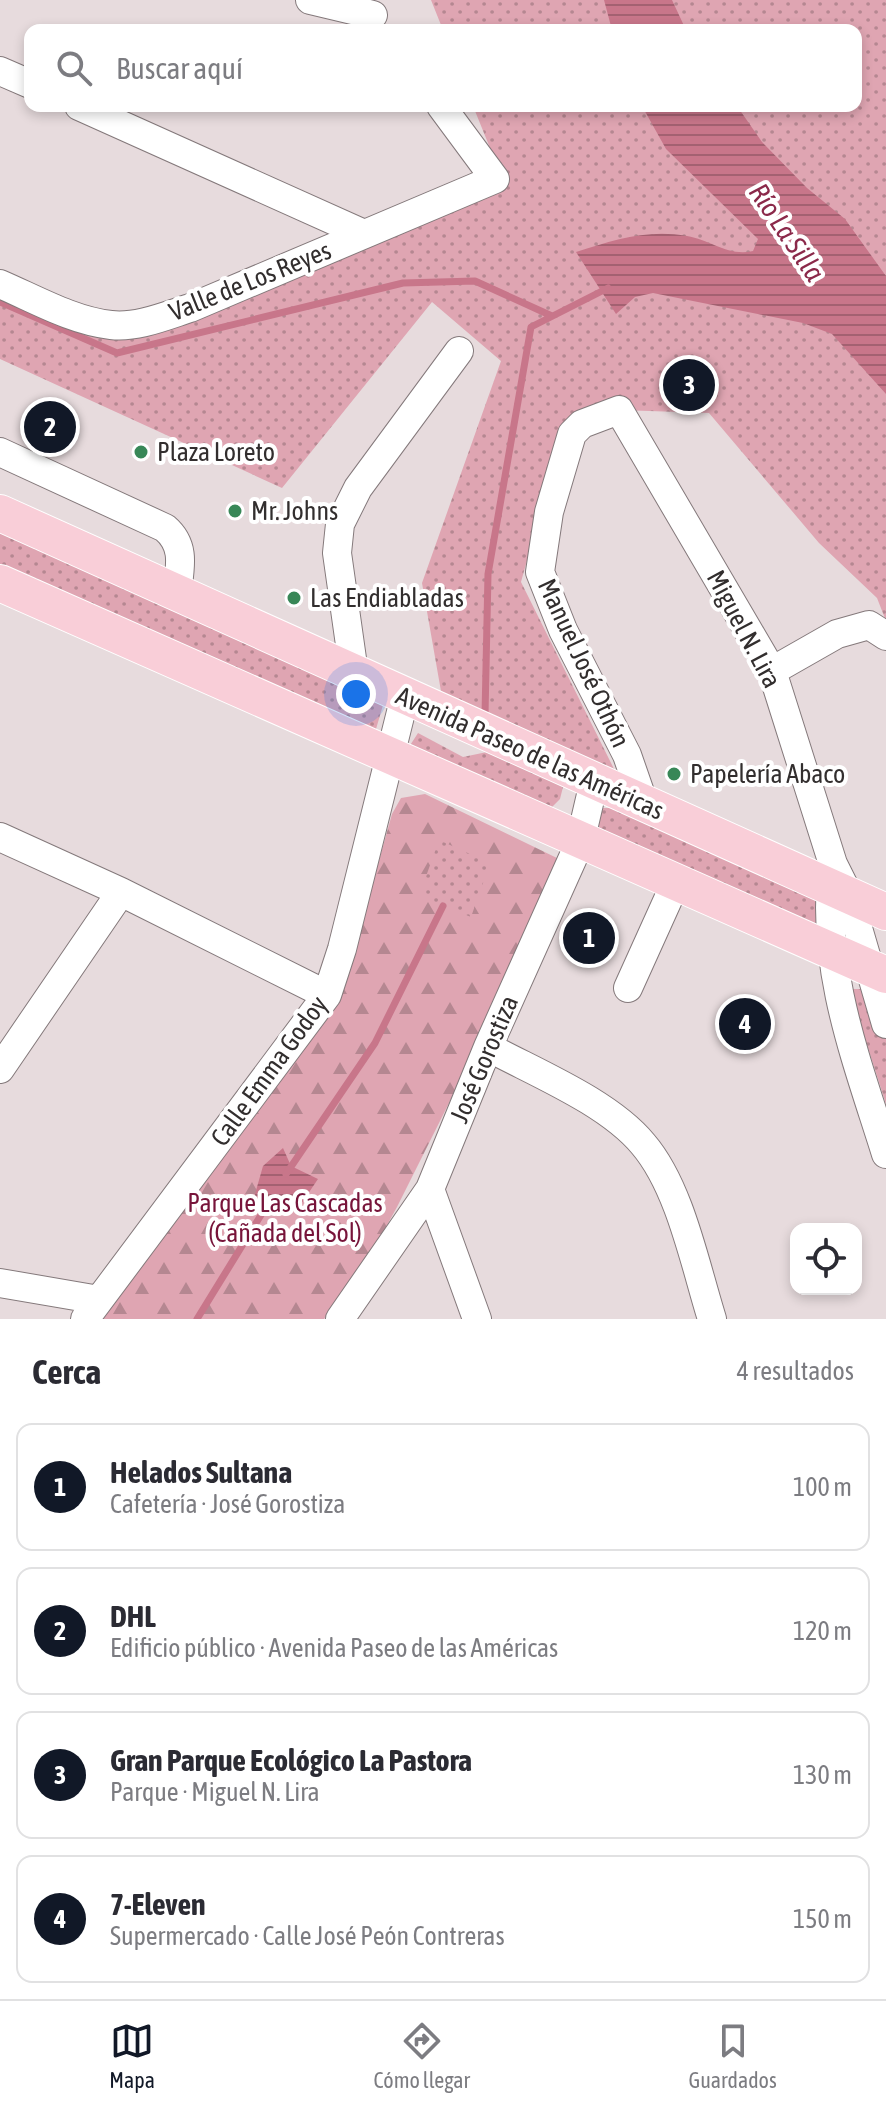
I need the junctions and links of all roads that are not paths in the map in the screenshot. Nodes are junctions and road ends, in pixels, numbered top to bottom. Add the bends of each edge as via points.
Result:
1 (310, 0) edge
2 (373, 15) edge
3 (0, 71) edge
4 (24, 81) edge
5 (92, 112) edge
6 (445, 112) edge
7 (364, 234) junction
8 (0, 284) edge
9 (459, 351) dead end
10 (619, 410) joint
11 (0, 452) edge
12 (0, 513) edge
13 (0, 583) edge
14 (177, 592) junction
15 (886, 636) edge
16 (772, 671) junction
17 (354, 673) junction
18 (405, 696) junction
19 (391, 755) junction
20 (594, 782) junction
21 (644, 804) junction
22 (0, 837) edge
23 (580, 842) junction
24 (837, 882) junction
25 (675, 884) junction
26 (121, 892) junction
27 (886, 912) edge
28 (831, 952) junction
29 (877, 971) edge
30 (628, 988) dead end
31 (327, 995) junction
32 (886, 1024) edge
33 (488, 1047) junction
34 (0, 1069) edge
35 (886, 1154) edge
36 (430, 1189) junction
37 (0, 1283) edge
38 (92, 1309) edge
39 (340, 1319) edge
40 (477, 1319) edge
41 (712, 1319) edge

1 - 2 street
3 - 4 street
5 - 7 street
6 - 7 street, Valle de Los Reyes via 495,179
7 - 8 street, Valle de Los Reyes via 145,322 112,325 79,317
9 - 17 street via 358,488 340,524 337,553
10 - 16 street, Miguel N. Lira
10 - 21 street, Manuel José Othón via 582,424 572,434 549,512 540,572 563,630 627,755
11 - 14 street via 165,528 180,548
12 - 14 main road, Avenida Paseo de las Américas
13 - 19 main road
14 - 17 main road, Avenida Paseo de las Américas
15 - 16 street via 869,625 853,628
16 - 24 street, Miguel N. Lira
17 - 18 main road, Avenida Paseo de las Américas
18 - 19 street, Calle Emma Godoy
18 - 20 main road, Avenida Paseo de las Américas
19 - 23 main road
19 - 31 street, Calle Emma Godoy
20 - 21 main road, Avenida Paseo de las Américas
20 - 23 street, José Gorostiza
21 - 24 main road, Avenida Paseo de las Américas
22 - 26 street
23 - 25 main road
23 - 33 street, José Gorostiza
24 - 27 main road, Avenida Paseo de las Américas
24 - 28 street
24 - 29 street
25 - 28 main road
25 - 30 street
26 - 31 street
26 - 34 street
28 - 29 main road
28 - 35 street via 838,1002
29 - 32 street
31 - 38 street, Calle Emma Godoy
33 - 36 street, José Gorostiza
33 - 41 street via 609,1114 642,1142 672,1196
36 - 39 street, José Gorostiza
36 - 40 street
37 - 38 street

